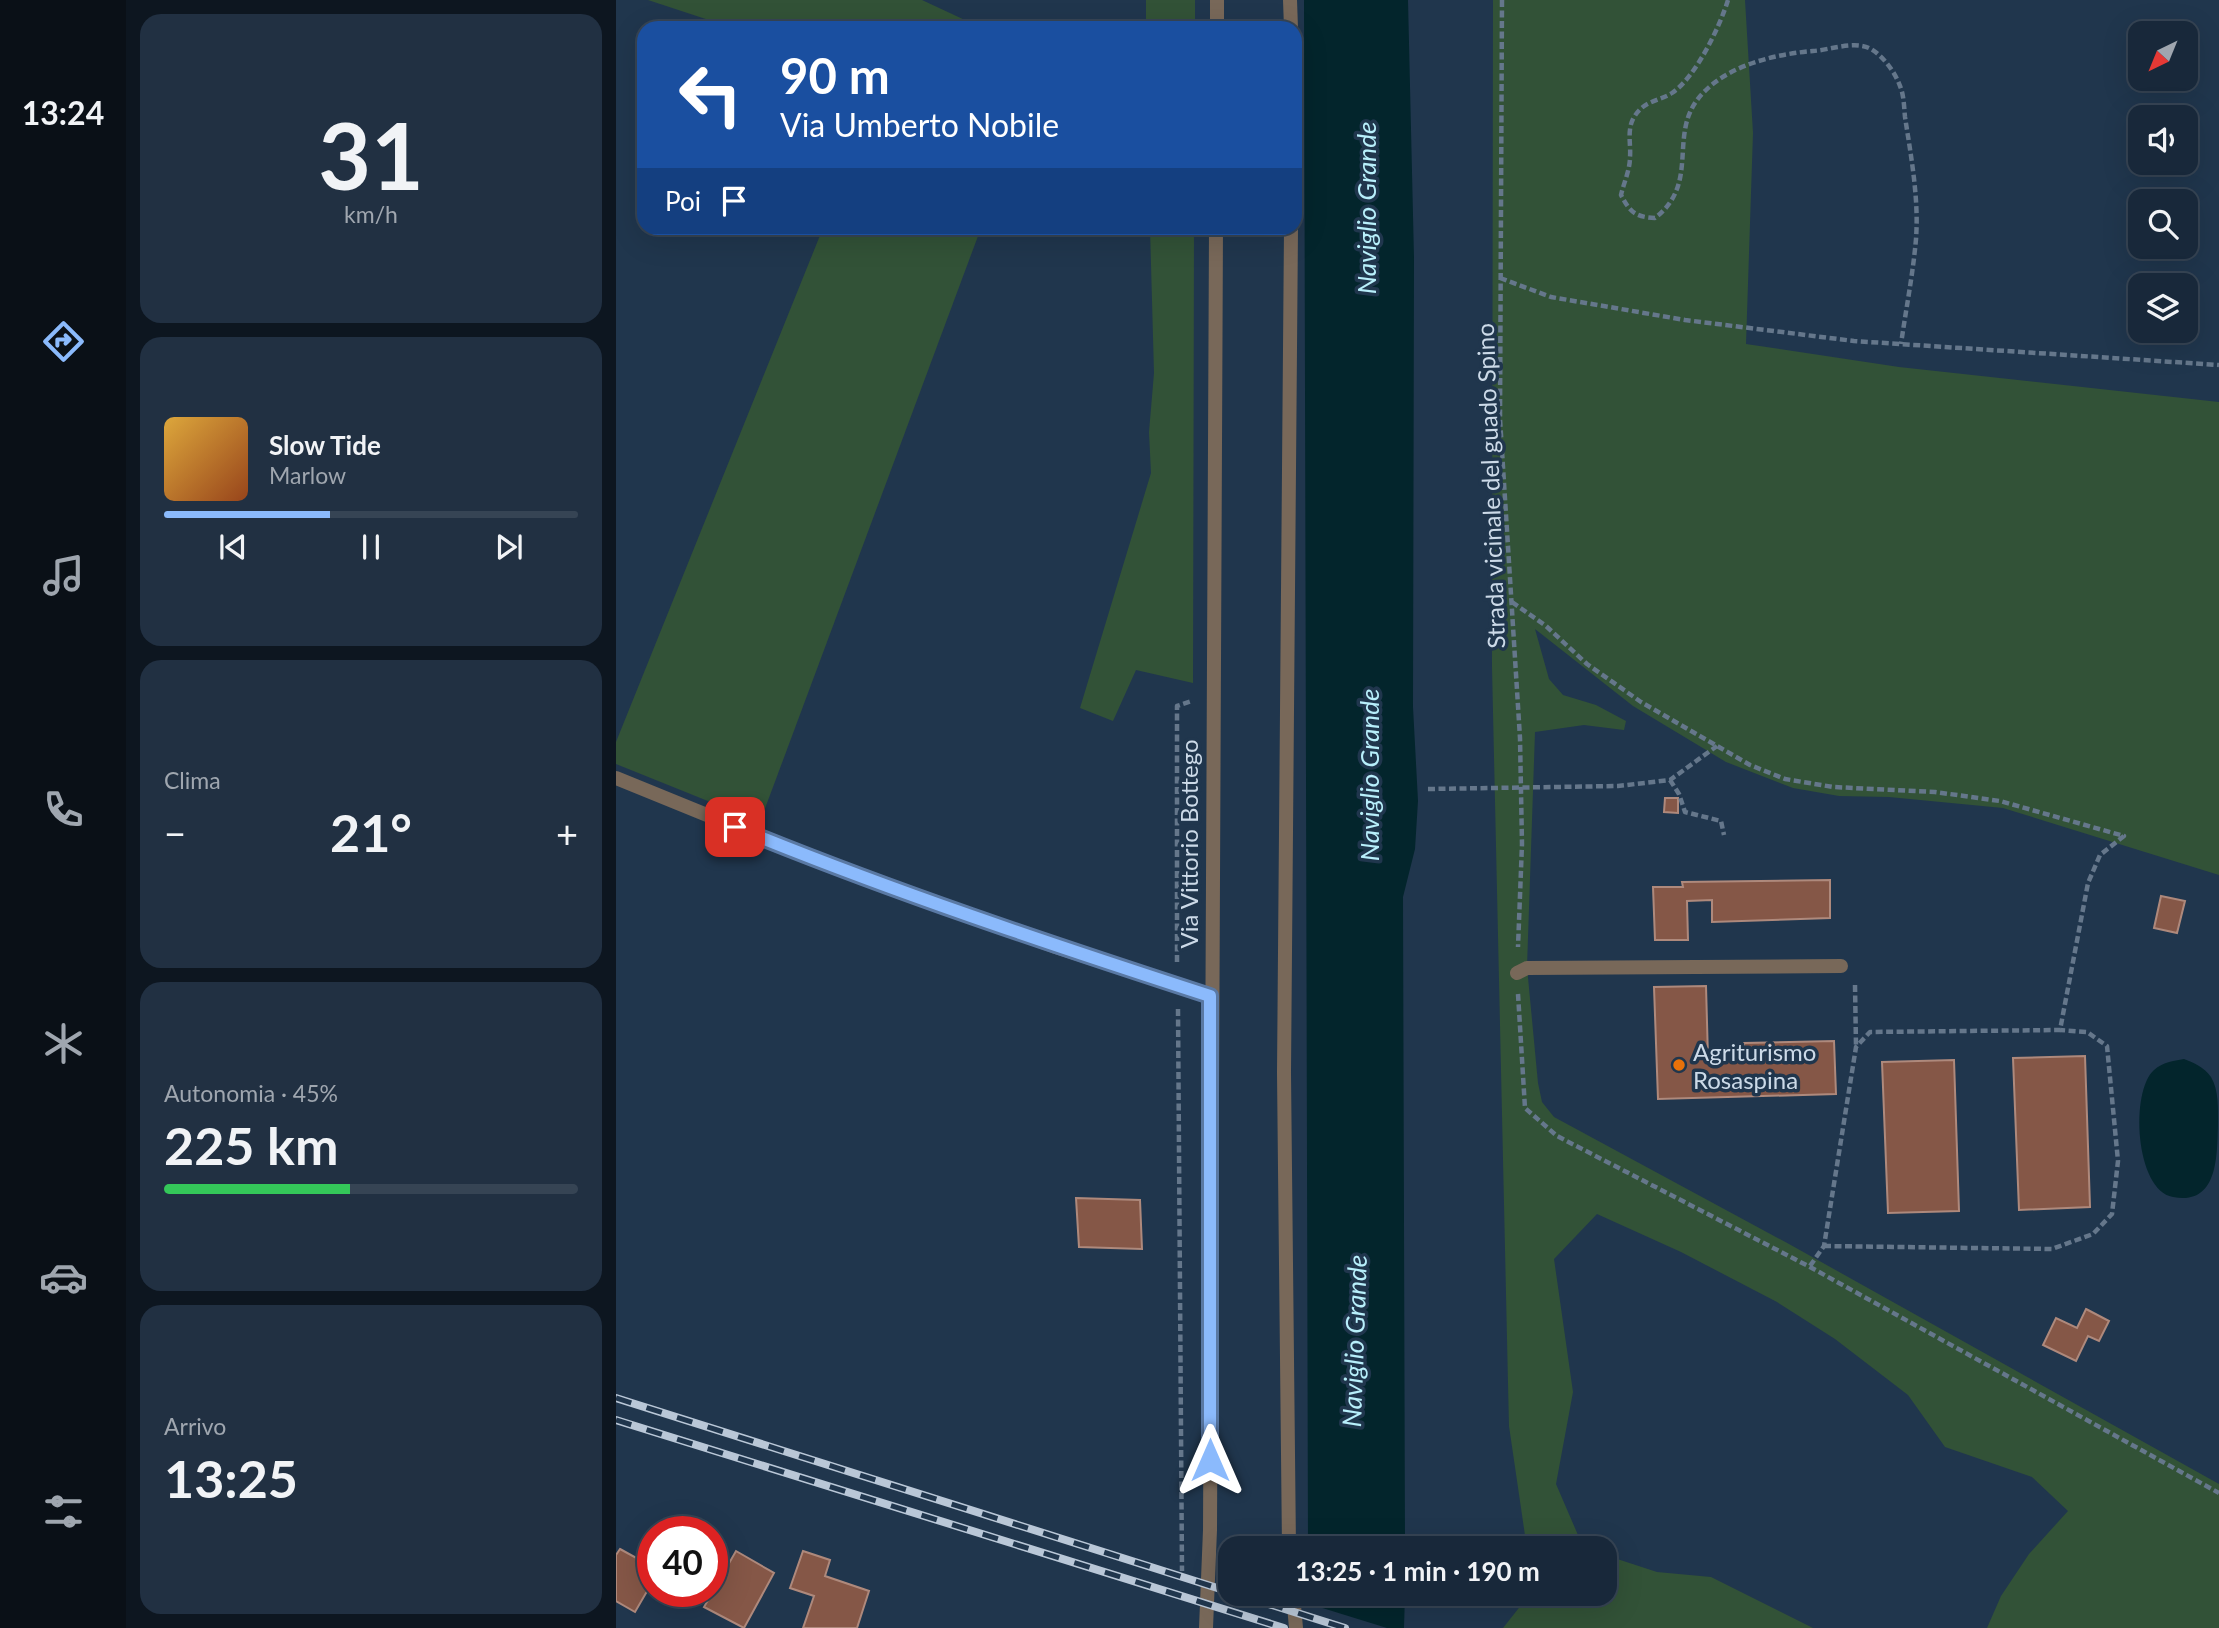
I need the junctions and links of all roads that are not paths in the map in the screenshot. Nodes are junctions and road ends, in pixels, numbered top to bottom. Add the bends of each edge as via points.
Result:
1 (1217, 0) edge
2 (1290, 0) edge
3 (1217, 21) edge
4 (1291, 21) edge
5 (1216, 235) edge
6 (1291, 235) edge
7 (616, 778) edge
8 (1842, 966) road end
9 (1517, 973) dead end
10 (1210, 996) junction
11 (1288, 1536) edge
12 (1294, 1606) edge
13 (1206, 1628) edge
14 (1296, 1628) edge

1 - 3 street
2 - 4 street
5 - 10 street, Via Vittorio Bottego
6 - 11 street via 1284,1059
7 - 10 street via 842,870 1053,946
8 - 9 street via 1527,968
10 - 13 street, Via Vittorio Bottego
12 - 14 street

